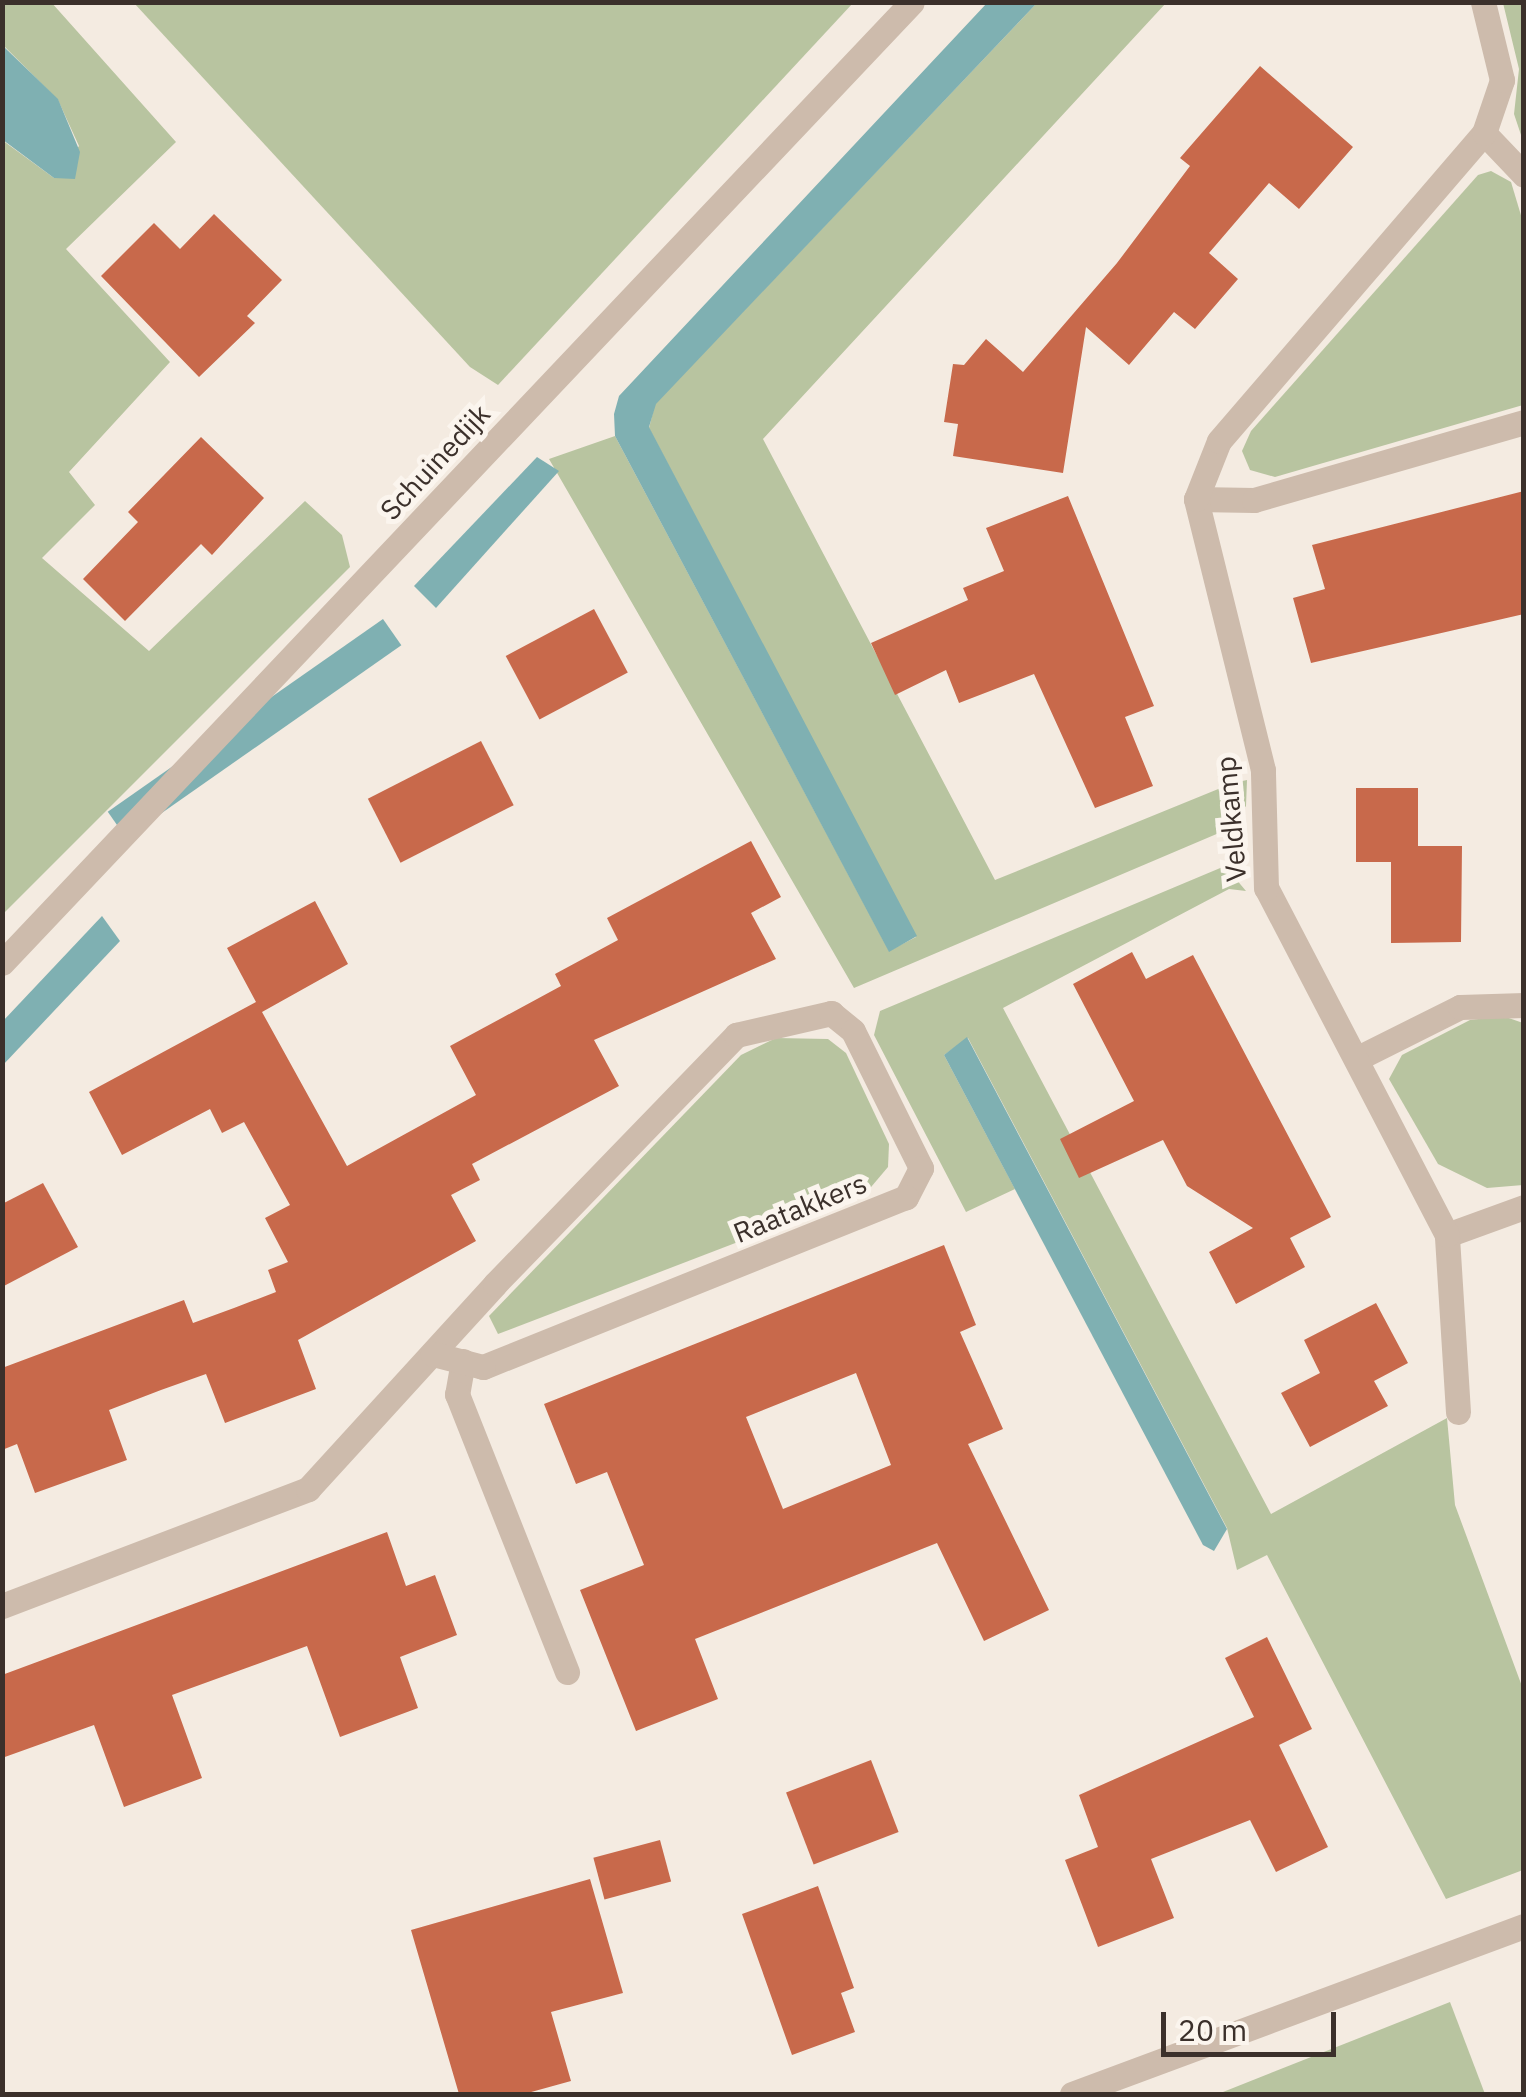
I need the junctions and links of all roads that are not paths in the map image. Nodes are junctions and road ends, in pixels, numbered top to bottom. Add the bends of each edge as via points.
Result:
1 (912, 2) edge
2 (1483, 2) edge
3 (1484, 133) junction
4 (1524, 175) edge
5 (1524, 422) edge
6 (1196, 498) junction
7 (2, 963) edge
8 (1524, 1006) edge
9 (1356, 1059) junction
10 (1524, 1206) edge
11 (1447, 1235) junction
12 (433, 1354) junction
13 (463, 1361) junction
14 (1458, 1412) dead end
15 (2, 1606) edge
16 (567, 1672) dead end
17 (1524, 1926) edge
18 (1072, 2094) edge

1 - 7 street, Schuinedijk
2 - 3 street via 1502,80
3 - 4 street
3 - 6 street via 1219,440
5 - 6 street via 1254,500
6 - 9 street, Veldkamp via 1263,770 1266,888
8 - 9 street via 1460,1007
9 - 11 street, Veldkamp
10 - 11 street
11 - 14 street, Veldkamp
12 - 13 street, Raatakkers
12 - 13 street, Raatakkers via 736,1034 831,1014 853,1031 920,1168 906,1197 484,1366
12 - 15 street, Raatakkers via 308,1489
13 - 16 street via 458,1394
17 - 18 street

